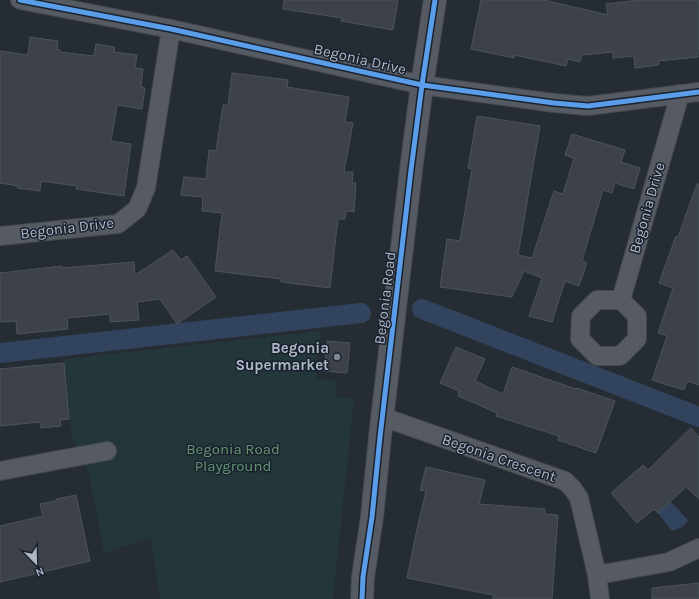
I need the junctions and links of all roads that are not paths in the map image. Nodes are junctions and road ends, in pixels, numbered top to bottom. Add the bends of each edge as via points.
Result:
1 (20, 0) edge
2 (435, 0) edge
3 (171, 29) junction
4 (422, 85) junction
5 (699, 92) edge
6 (680, 94) junction
7 (0, 236) edge
8 (621, 300) dead end
9 (383, 417) junction
10 (107, 451) dead end
11 (0, 471) edge
12 (699, 548) edge
13 (597, 575) junction
14 (362, 599) edge
15 (600, 599) edge

1 - 3 street, Begonia Drive
2 - 4 street, Begonia Road
3 - 4 street, Begonia Drive
3 - 7 street, Begonia Drive via 146,188 137,209 118,224
4 - 6 street, Begonia Drive via 588,106
4 - 9 street, Begonia Road
5 - 6 street, Begonia Drive
6 - 8 street, Begonia Drive
9 - 13 street, Begonia Crescent via 564,481 579,498
9 - 14 street, Begonia Road
10 - 11 street
12 - 13 street via 669,562
13 - 15 street, Begonia Crescent

